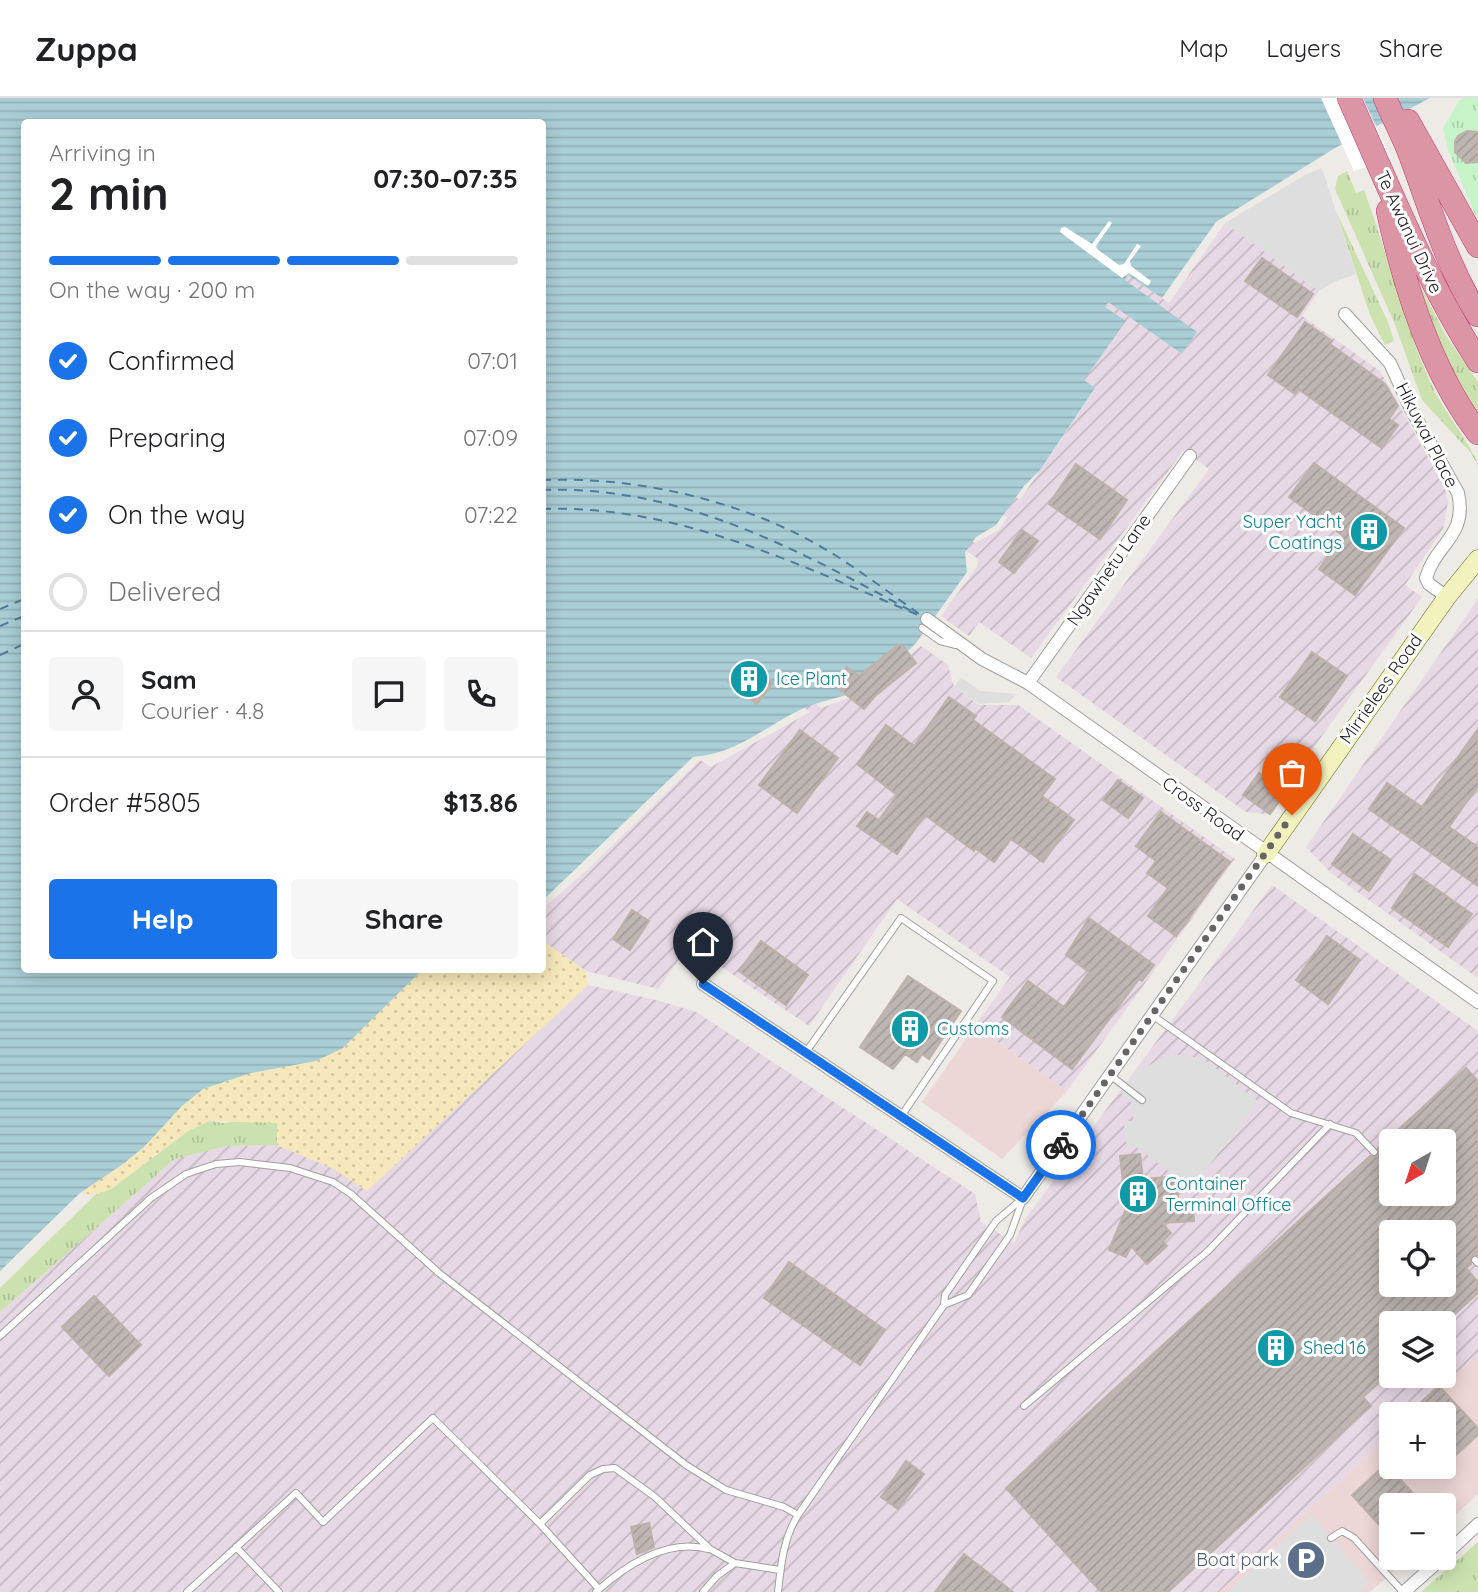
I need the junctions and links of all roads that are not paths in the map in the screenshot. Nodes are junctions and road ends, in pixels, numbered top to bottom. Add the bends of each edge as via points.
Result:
1 (1349, 98) edge
2 (1385, 98) edge
3 (1393, 98) edge
4 (1417, 151) junction
5 (1378, 164) junction
6 (1478, 246) edge
7 (1345, 314) dead end
8 (1478, 315) edge
9 (1478, 361) edge
10 (1478, 433) edge
11 (1190, 456) dead end
12 (1478, 561) edge
13 (1447, 597) junction
14 (924, 624) dead end
15 (1028, 683) junction
16 (1266, 854) junction
17 (703, 984) dead end
18 (1478, 1002) edge
19 (1152, 1015) junction
20 (806, 1052) junction
21 (1110, 1075) junction
22 (1143, 1100) dead end
23 (902, 1115) junction
24 (1330, 1124) junction
25 (1374, 1152) dead end
26 (1023, 1198) junction
27 (944, 1305) junction
28 (0, 1336) edge
29 (1024, 1406) dead end
30 (798, 1515) junction
31 (540, 1524) junction
32 (1478, 1524) edge
33 (1331, 1538) dead end
34 (1456, 1545) edge
35 (236, 1547) junction
36 (710, 1549) junction
37 (735, 1563) junction
38 (780, 1570) junction
39 (1429, 1570) edge
40 (597, 1590) edge
41 (187, 1592) edge
42 (279, 1592) edge
43 (703, 1592) edge
44 (778, 1592) edge
45 (1404, 1592) edge

1 - 5 highway, Te Awanui Drive
2 - 4 highway, Te Awanui Drive
3 - 4 highway
4 - 6 highway
4 - 8 highway, Te Awanui Drive via 1443,244
5 - 9 highway, Te Awanui Drive via 1451,318
5 - 10 highway via 1392,230 1431,349
7 - 13 street, Hikuwai Place via 1390,363 1458,493 1458,525 1426,578
11 - 15 street, Ngawhetu Lane
12 - 13 main road, Mirrielees Road
13 - 16 main road, Mirrielees Road
14 - 15 street, Cross Road
15 - 16 street, Cross Road
16 - 18 street, Cross Road
16 - 19 street, Mirrielees Road
17 - 20 street
19 - 21 street, Mirrielees Road
19 - 24 lane via 1291,1113
20 - 23 street
20 - 23 lane via 901,918 993,981
21 - 22 lane
21 - 26 street, Mirrielees Road
23 - 26 street
24 - 25 lane via 1356,1133
24 - 29 lane via 1208,1251
26 - 27 lane via 996,1221 945,1295
26 - 27 lane via 1010,1235 968,1295
27 - 30 lane
28 - 30 lane via 151,1198 186,1174 240,1162 290,1168 333,1182 351,1194 439,1273 686,1465 726,1490
30 - 38 lane via 789,1530
31 - 35 lane via 433,1418 323,1521 296,1493
31 - 36 lane via 590,1475 615,1468 655,1497
31 - 40 lane
32 - 34 street
33 - 45 lane via 1342,1531 1354,1538
35 - 41 lane
35 - 42 lane
36 - 37 lane
36 - 40 lane via 673,1546 619,1571
37 - 38 lane
37 - 43 lane
38 - 44 lane
39 - 45 street

